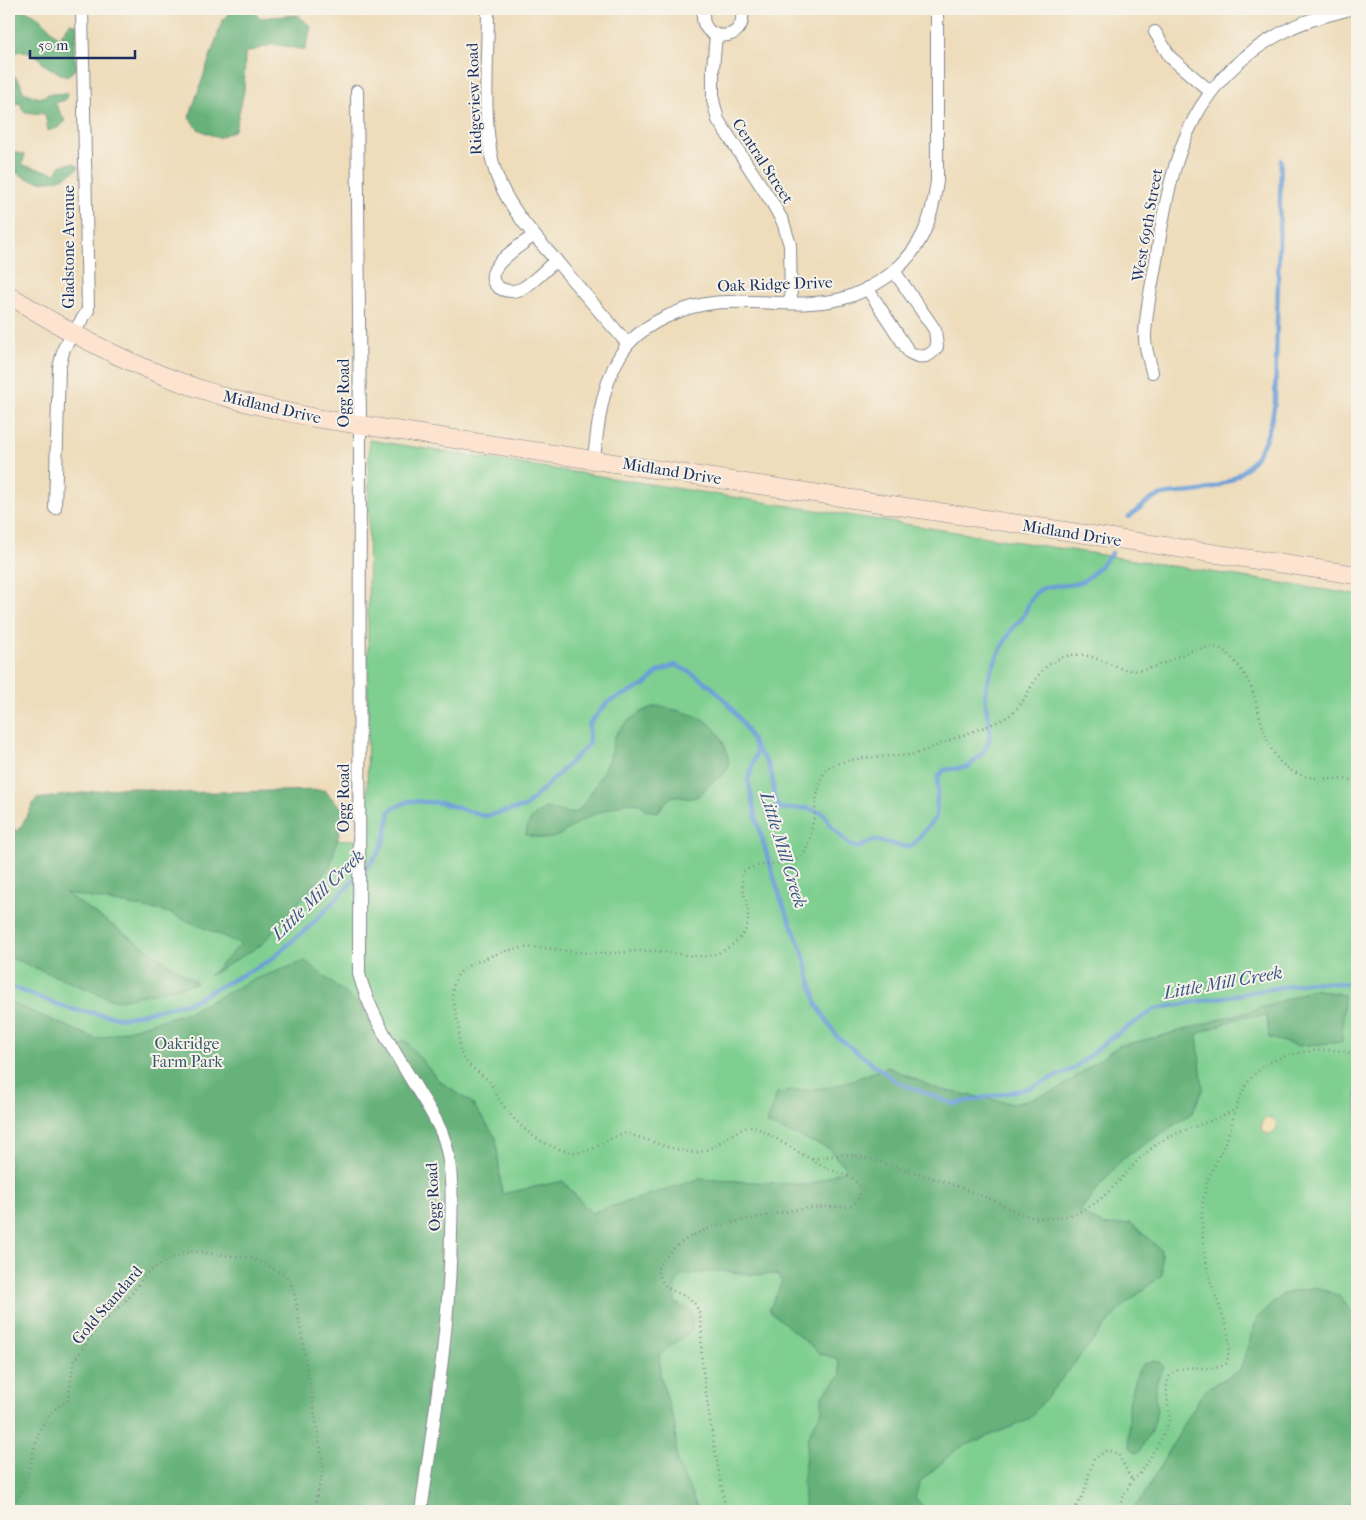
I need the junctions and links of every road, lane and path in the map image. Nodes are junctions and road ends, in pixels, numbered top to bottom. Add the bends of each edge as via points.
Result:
1 (82, 9) edge
2 (488, 9) edge
3 (704, 9) edge
4 (741, 9) edge
5 (937, 9) edge
6 (1348, 9) edge
7 (1155, 32) dead end
8 (716, 35) junction
9 (357, 91) dead end
10 (1211, 92) junction
11 (534, 235) junction
12 (556, 260) junction
13 (894, 271) junction
14 (867, 288) junction
15 (9, 295) edge
16 (791, 303) junction
17 (74, 332) junction
18 (628, 344) junction
19 (1152, 372) dead end
20 (360, 426) junction
21 (594, 459) junction
22 (55, 508) dead end
23 (1357, 575) edge
24 (1357, 780) edge
25 (1357, 1055) edge
26 (1236, 1109) junction
27 (811, 1160) junction
28 (1132, 1480) junction
29 (9, 1507) edge
30 (314, 1511) edge
31 (421, 1511) edge
32 (726, 1511) edge
33 (1074, 1511) edge
34 (1116, 1511) edge

1 - 17 street, Gladstone Avenue via 88,310
2 - 11 street, Ridgeview Road via 488,123 493,163 510,203
3 - 8 street via 706,27
4 - 8 street via 742,21 735,32
5 - 13 street, Oak Ridge Drive via 937,181 934,206 916,250
6 - 10 street, West 69th Street via 1292,27 1252,51 1218,81
7 - 10 street via 1170,57
8 - 16 street, Central Street via 712,68 713,100 718,120 783,222 790,245
9 - 20 street, Ogg Road
10 - 19 street, West 69th Street via 1192,118 1164,207 1144,336
11 - 12 street, Ridgeview Road
11 - 12 street via 494,270 495,284 502,291 522,289
12 - 18 street, Ridgeview Road
13 - 14 street, Oak Ridge Drive
13 - 14 street via 935,330 937,347 933,354 925,357 909,352
14 - 16 street, Oak Ridge Drive via 842,299
15 - 17 main road, Midland Drive
16 - 18 street, Oak Ridge Drive via 738,300 685,308 659,320
17 - 20 main road, Midland Drive via 145,368 217,395
17 - 22 street, Gladstone Avenue via 64,348 59,368
18 - 21 street, Oak Ridge Drive via 606,389
20 - 21 main road, Midland Drive
20 - 31 street, Ogg Road via 359,974 378,1023 438,1123 451,1175 448,1303
21 - 23 main road, Midland Drive
24 - 27 path via 1306,777 1286,766 1265,736 1246,678 1236,662 1220,648 1196,648 1141,670 1124,669 1080,655 1062,658 1040,672 1019,706 1006,718 914,754 872,756 833,765 823,774 807,848 802,855 743,872 748,921 744,932 730,946 710,956 654,951 594,954 542,946 524,947 472,964 455,979 452,991 461,1055 490,1082 512,1116 533,1136 550,1146 586,1151 624,1133 697,1152 754,1126
25 - 26 path via 1337,1050 1273,1059 1251,1077
26 - 27 path via 1157,1143 1093,1204 1072,1215 1060,1217 1029,1217 985,1197 858,1156 843,1154
26 - 28 path via 1229,1134 1208,1174 1202,1218 1211,1282 1227,1322 1227,1363 1217,1368 1183,1368 1172,1374 1166,1388 1168,1422 1139,1475
27 - 32 path via 857,1182 862,1188 860,1198 850,1206 801,1209 719,1223 679,1244 657,1269 660,1281 668,1289 692,1301 698,1311 711,1429
28 - 33 path via 1118,1454 1107,1450 1100,1453 1093,1460 1084,1493
28 - 34 path
29 - 30 path, Gold Standard via 21,1494 30,1460 51,1413 68,1400 74,1361 95,1331 129,1297 146,1274 164,1261 191,1252 250,1258 289,1278 295,1296 324,1468

